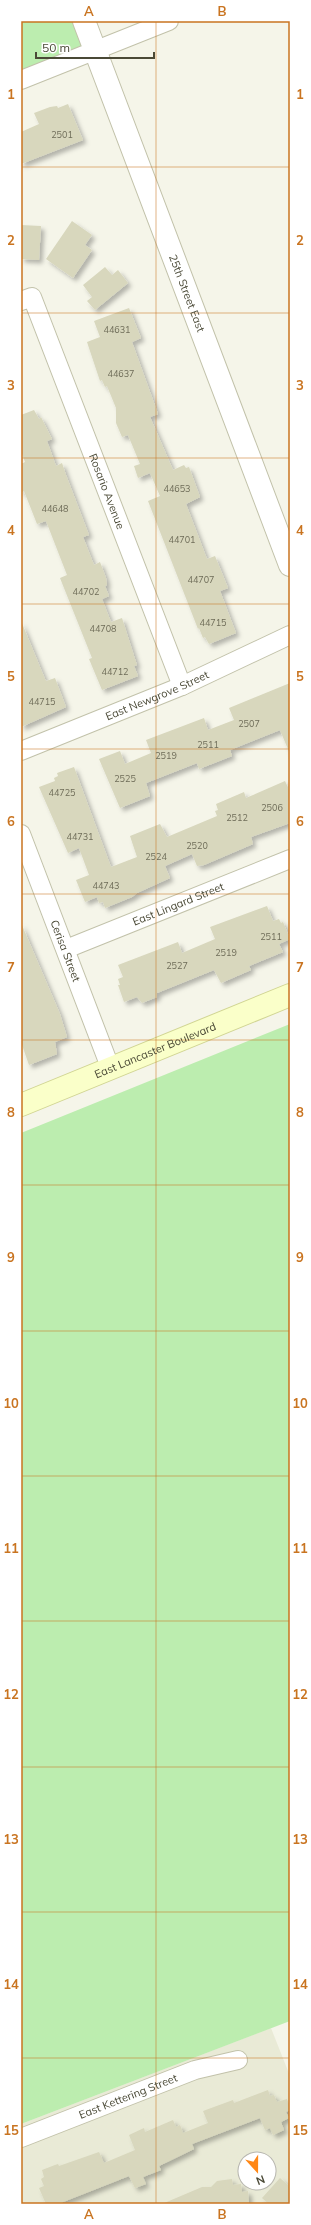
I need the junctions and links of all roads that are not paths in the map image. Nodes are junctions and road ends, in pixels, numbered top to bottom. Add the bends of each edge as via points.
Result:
1 (84, 21) edge
2 (169, 21) edge
3 (94, 50) junction
4 (21, 80) edge
5 (26, 299) edge
6 (290, 565) edge
7 (290, 635) edge
8 (182, 686) junction
9 (21, 751) edge
10 (21, 834) edge
11 (290, 859) edge
12 (66, 950) junction
13 (290, 995) edge
14 (110, 1068) junction
15 (21, 1104) edge
16 (238, 2060) dead end
17 (21, 2138) edge

1 - 3 street, 25th Street East
2 - 3 street
3 - 4 street
3 - 6 street, 25th Street East
5 - 8 street, Rosario Avenue
7 - 8 street, East Newgrove Street
8 - 9 street, East Newgrove Street
10 - 12 street, Cerisa Street
11 - 12 street, East Lingard Street
12 - 14 street, Cerisa Street
13 - 14 main road, East Lancaster Boulevard
14 - 15 main road, East Lancaster Boulevard
16 - 17 street, East Kettering Street via 195,2070

